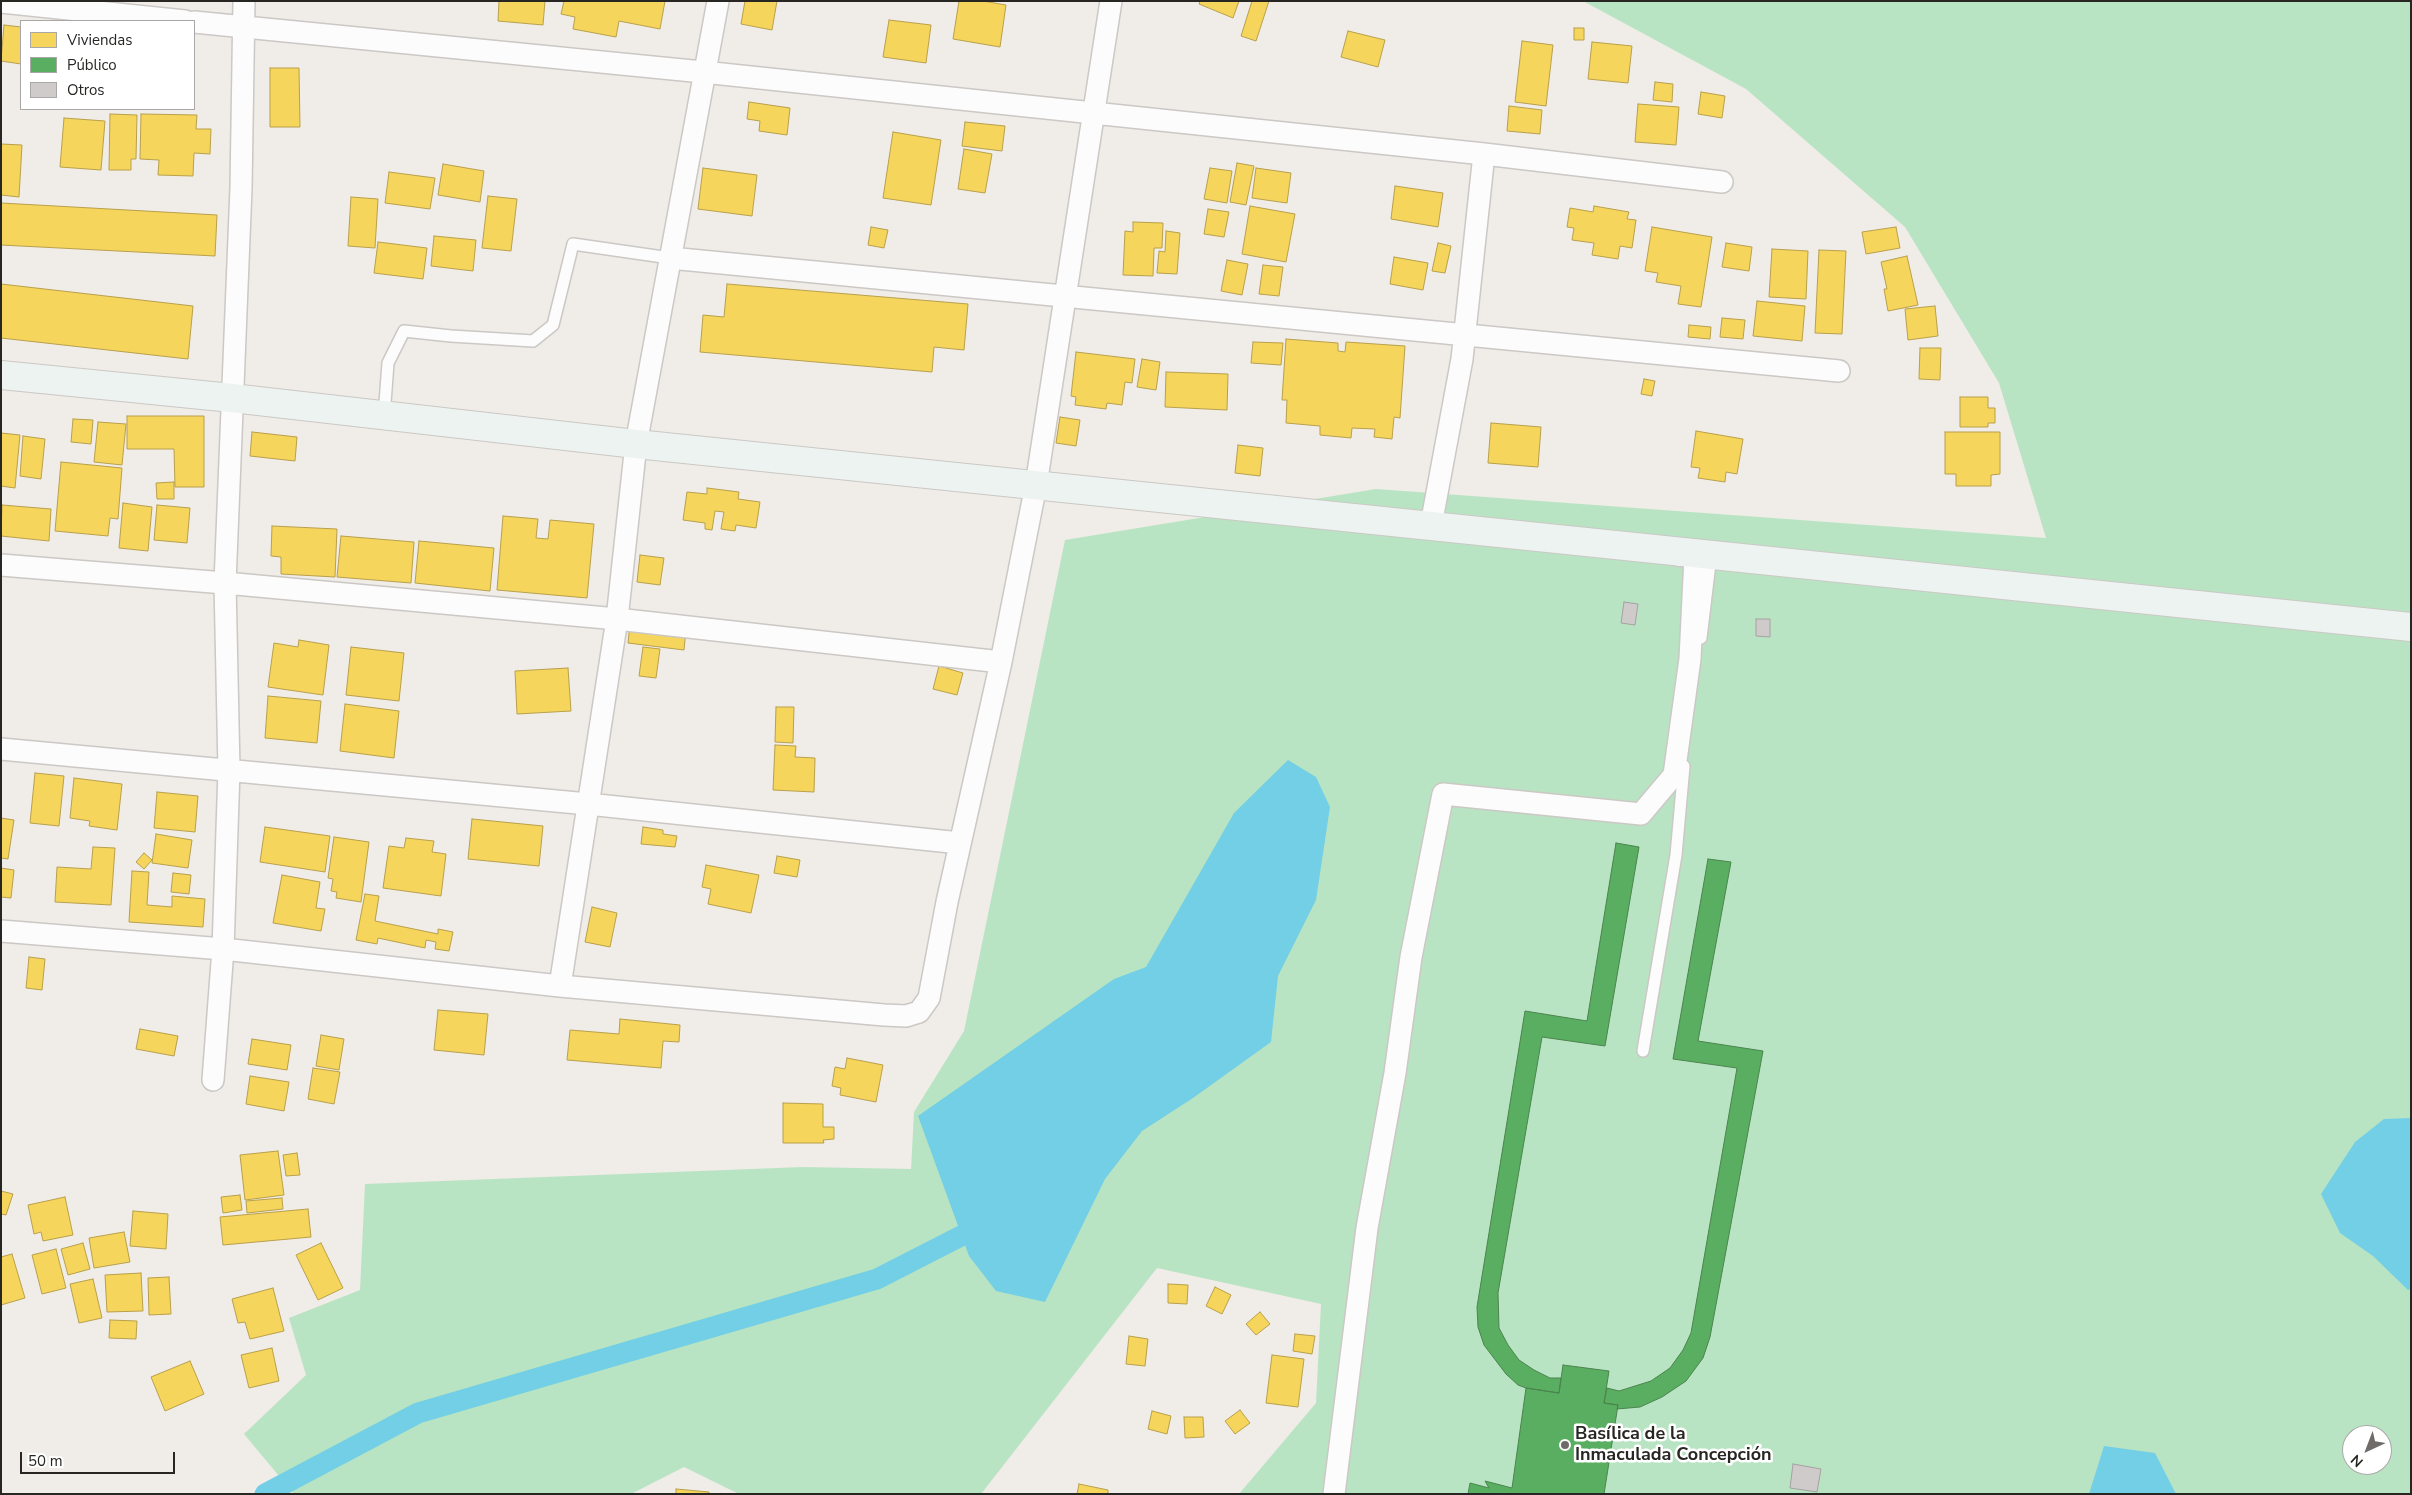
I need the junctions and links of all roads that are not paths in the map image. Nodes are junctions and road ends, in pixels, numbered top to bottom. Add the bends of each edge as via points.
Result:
1 (244, 1) edge
2 (718, 1) edge
3 (1111, 1) edge
4 (1, 2) edge
5 (174, 20) edge
6 (195, 22) edge
7 (244, 28) junction
8 (704, 72) junction
9 (1094, 114) junction
10 (1484, 154) junction
11 (1722, 182) dead end
12 (670, 258) junction
13 (1065, 296) junction
14 (1465, 336) junction
15 (1839, 371) dead end
16 (1, 375) edge
17 (232, 398) junction
18 (384, 416) junction
19 (636, 444) junction
20 (1036, 485) junction
21 (1333, 515) junction
22 (1432, 525) junction
23 (1711, 553) junction
24 (1, 565) edge
25 (225, 583) junction
26 (617, 619) junction
27 (2411, 627) edge
28 (1001, 662) junction
29 (1, 749) edge
30 (229, 770) junction
31 (588, 804) junction
32 (960, 843) junction
33 (1, 931) edge
34 (224, 949) junction
35 (560, 986) junction
36 (1643, 1051) dead end
37 (213, 1080) dead end
38 (1334, 1494) edge

1 - 7 street
2 - 8 street
3 - 9 street
4 - 5 street
6 - 7 street
7 - 8 street
7 - 17 street
8 - 9 street
8 - 12 street
9 - 10 street
9 - 13 street
10 - 11 street
10 - 14 street
12 - 13 street
12 - 18 lane via 573,244 553,325 533,341 404,331 388,363
12 - 19 street
13 - 14 street
13 - 20 street
14 - 15 street
14 - 22 street
16 - 17 street
17 - 18 street
17 - 25 street
18 - 19 street
19 - 20 street
19 - 26 street
20 - 21 street
20 - 28 street
21 - 22 street
21 - 38 street via 1562,546 1695,557 1690,659 1674,775 1641,814 1443,794 1411,957 1366,1228
22 - 23 street
23 - 27 street
23 - 36 lane via 1676,855
24 - 25 street
25 - 26 street
25 - 30 street
26 - 28 street
26 - 31 street
28 - 32 street
29 - 30 street
30 - 31 street
30 - 34 street
31 - 32 street
31 - 35 street
32 - 35 street via 929,998 919,1012 906,1016 884,1015
33 - 34 street
34 - 35 street
34 - 37 street

